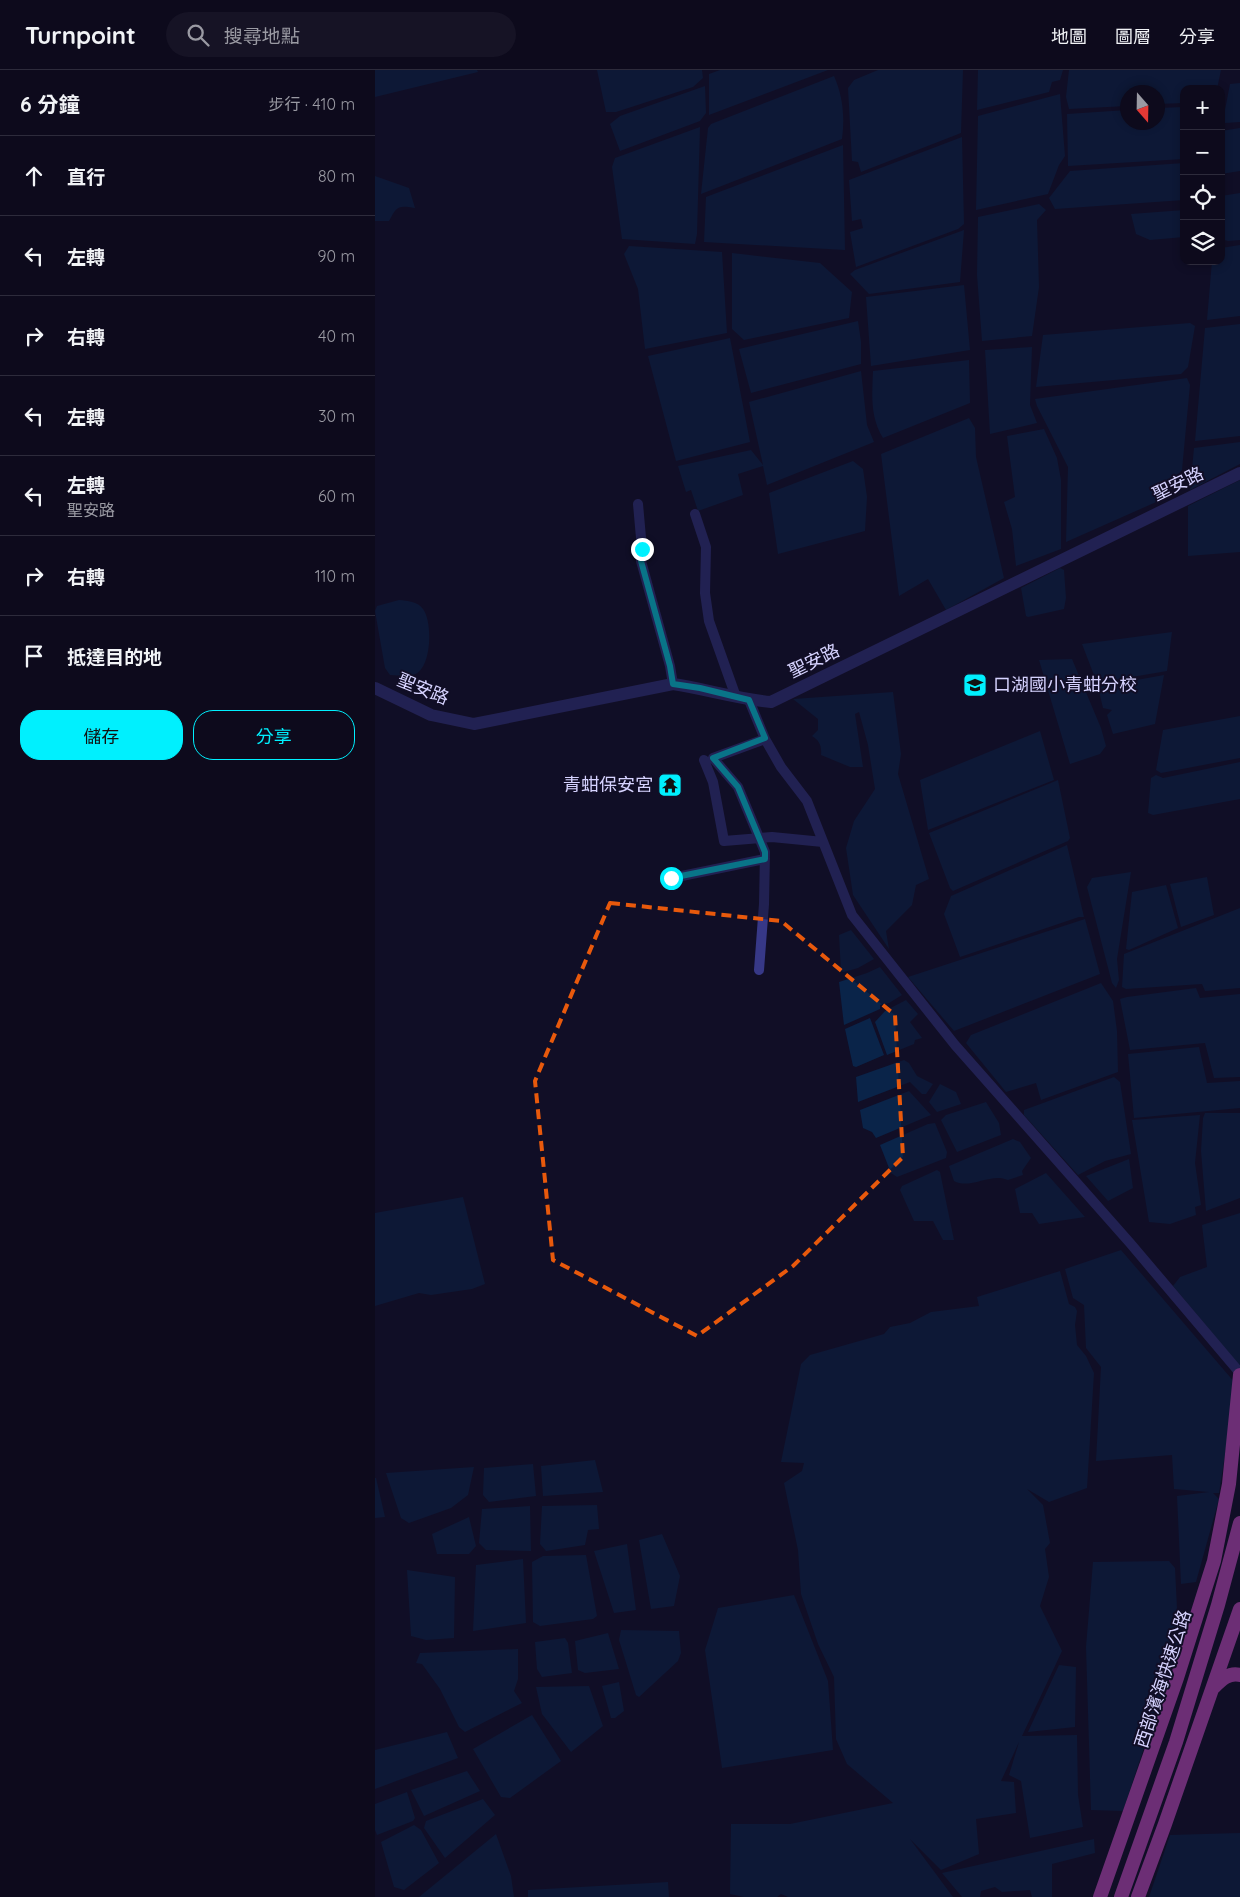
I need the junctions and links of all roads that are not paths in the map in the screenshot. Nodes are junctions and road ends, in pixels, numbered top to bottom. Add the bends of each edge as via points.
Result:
1 (1240, 473) edge
2 (638, 504) dead end
3 (695, 514) dead end
4 (673, 684) junction
5 (375, 688) edge
6 (736, 697) junction
7 (749, 700) junction
8 (765, 738) junction
9 (705, 760) dead end
10 (759, 837) junction
11 (823, 842) junction
12 (765, 859) junction
13 (671, 878) dead end
14 (759, 970) dead end
15 (1240, 1374) edge
16 (1240, 1468) edge
17 (1240, 1523) edge
18 (1240, 1609) edge
19 (1240, 1675) edge
20 (1214, 1687) junction
21 (1100, 1897) edge
22 (1109, 1897) edge
23 (1121, 1897) edge
24 (1138, 1897) edge

1 - 7 street, 聖安路 via 771,702
2 - 4 street via 641,561
3 - 6 street via 706,547 705,592 709,621
4 - 5 street, 聖安路 via 474,724 431,715
4 - 6 street, 聖安路
6 - 7 street, 聖安路
7 - 8 street
8 - 10 street via 713,758 738,787
8 - 11 street via 781,767 807,801
9 - 10 street via 713,782 723,841
10 - 11 street
10 - 12 street
11 - 15 street via 852,915 955,1045
12 - 13 street
12 - 14 street
15 - 21 highway via 1229,1484 1214,1561 1177,1678
16 - 22 highway, 西部濱海快速公路 via 1196,1646
17 - 23 highway, 西部濱海快速公路 via 1176,1742
18 - 20 highway
19 - 20 highway via 1223,1678
20 - 24 highway

